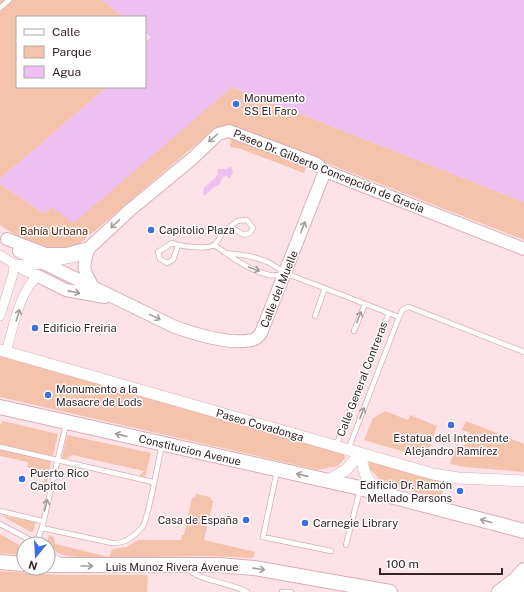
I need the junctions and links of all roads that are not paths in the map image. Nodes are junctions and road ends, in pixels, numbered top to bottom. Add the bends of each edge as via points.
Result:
1 (9, 0) edge
2 (0, 8) edge
3 (325, 171) junction
4 (231, 226) dead end
5 (3, 237) edge
6 (214, 245) junction
7 (178, 246) junction
8 (89, 248) junction
9 (524, 249) edge
10 (226, 253) junction
11 (0, 255) edge
12 (14, 264) junction
13 (43, 264) junction
14 (285, 274) junction
15 (38, 276) junction
16 (93, 287) junction
17 (325, 288) junction
18 (120, 300) junction
19 (365, 304) junction
20 (388, 312) junction
21 (0, 316) edge
22 (315, 316) dead end
23 (399, 317) junction
24 (354, 331) dead end
25 (3, 351) edge
26 (524, 352) edge
27 (0, 407) edge
28 (66, 422) junction
29 (162, 444) junction
30 (336, 446) junction
31 (0, 447) edge
32 (348, 450) junction
33 (360, 453) junction
34 (57, 460) junction
35 (277, 470) junction
36 (326, 480) junction
37 (524, 481) edge
38 (153, 482) junction
39 (360, 488) junction
40 (381, 493) junction
41 (0, 511) edge
42 (42, 521) junction
43 (0, 524) edge
44 (42, 528) junction
45 (524, 531) edge
46 (22, 536) edge
47 (39, 536) edge
48 (346, 545) dead end
49 (331, 551) dead end
50 (56, 558) edge
51 (0, 562) edge
52 (16, 563) edge
53 (56, 565) edge
54 (70, 566) junction
55 (182, 566) junction
56 (524, 570) edge
57 (524, 588) edge
58 (247, 592) edge
59 (282, 592) edge
60 (291, 592) edge
61 (384, 592) edge
62 (500, 592) edge

1 - 2 lane
3 -> 8 main road, Paseo Dr. Gilberto Concepción de Gracia via 311,162 244,135 231,131 218,134
3 - 9 main road, Paseo Dr. Gilberto Concepción de Gracia
14 -> 3 main road, Calle del Muelle
4 - 6 lane
5 - 8 main road, Paseo Dr. Gilberto Concepción de Gracia via 46,254 66,254
5 - 13 main road, Calle del Muelle via 19,251
6 - 7 lane via 208,248
6 - 10 lane
7 - 7 lane via 172,243 167,245 158,252 160,259 167,263 173,260
8 - 13 street via 78,257
8 - 16 main road via 84,272
10 - 14 lane via 246,254 275,265
10 -> 14 lane via 242,265 270,275
11 - 12 street
12 - 13 street
12 - 15 street
12 - 21 street
13 - 16 main road, Calle del Muelle
14 - 17 lane
18 -> 14 main road, Calle del Muelle via 195,334 229,340 251,340 261,333
15 -> 18 main road, Calle del Muelle via 66,290
25 -> 15 street via 23,298 30,283
16 - 18 main road, Calle del Muelle
17 - 19 lane
17 - 22 lane
19 - 20 lane
24 -> 19 lane
20 - 23 lane
20 - 30 lane, Calle General Contreras
23 - 26 lane via 403,310 409,307
32 -> 23 lane, Calle General Contreras
25 - 30 street, Paseo Covadonga
27 - 28 main road, Constitucion Avenue
29 -> 28 main road, Constitucion Avenue
28 - 34 lane
29 - 35 main road, Constitucion Avenue
29 - 38 lane
30 - 32 street, Paseo Covadonga
31 - 34 lane
32 - 33 street, Paseo Covadonga
33 - 36 street via 346,470
33 - 37 street, Paseo Covadonga via 433,474 458,478
33 - 40 street via 369,484
34 - 38 lane
42 -> 34 lane
36 -> 35 main road, Constitucion Avenue
35 - 49 lane via 263,537
36 - 39 main road, Constitucion Avenue
38 - 44 lane via 144,525 120,544
39 - 40 main road, Constitucion Avenue
39 - 48 lane
45 -> 40 main road, Constitucion Avenue
41 - 42 lane
42 - 44 lane
43 - 46 lane
44 - 47 lane
50 - 54 lane
51 - 52 main road
53 - 54 main road, Luis Munoz Rivera Avenue
54 -> 55 main road, Luis Munoz Rivera Avenue
55 - 58 lane via 202,577
55 -> 61 main road, Luis Munoz Rivera Avenue via 254,568
56 - 62 main road via 514,582
57 - 62 main road
59 - 60 lane

